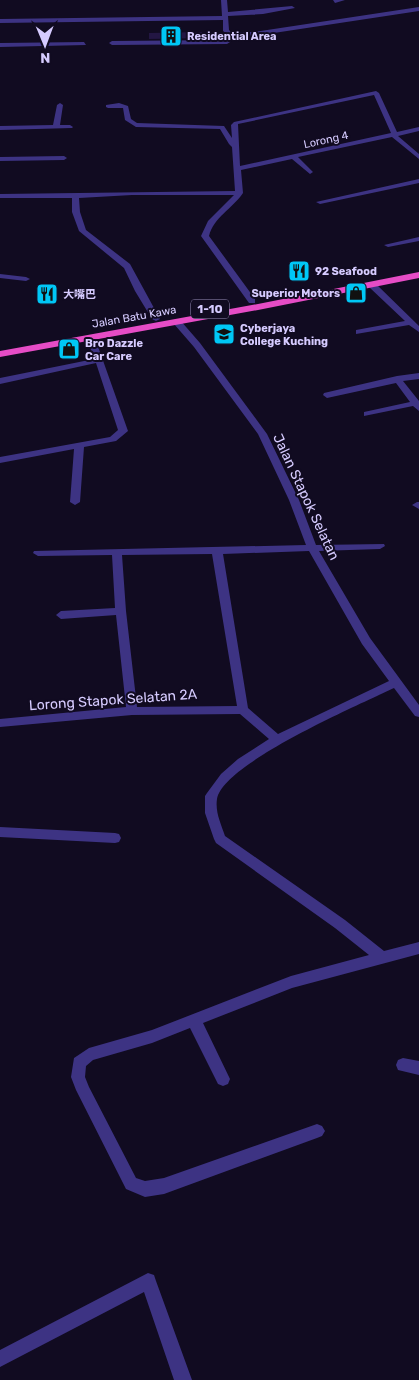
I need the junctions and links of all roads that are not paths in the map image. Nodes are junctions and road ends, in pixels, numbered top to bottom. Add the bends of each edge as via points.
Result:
1 (224, 0) edge
2 (342, 0) edge
3 (335, 1) edge
4 (292, 8) dead end
5 (419, 9) edge
6 (225, 16) junction
7 (0, 20) edge
8 (230, 34) junction
9 (112, 43) dead end
10 (84, 44) dead end
11 (0, 46) edge
12 (376, 93) junction
13 (334, 102) junction
14 (60, 105) dead end
15 (108, 106) dead end
16 (286, 112) junction
17 (318, 112) dead end
18 (56, 127) junction
19 (70, 127) dead end
20 (0, 128) edge
21 (419, 129) edge
22 (395, 135) junction
23 (235, 145) junction
24 (294, 157) junction
25 (64, 158) dead end
26 (419, 158) edge
27 (0, 159) edge
28 (236, 169) junction
29 (310, 172) dead end
30 (419, 181) edge
31 (239, 193) junction
32 (0, 196) edge
33 (75, 196) junction
34 (320, 202) dead end
35 (419, 239) edge
36 (388, 245) dead end
37 (419, 269) edge
38 (419, 275) edge
39 (0, 276) edge
40 (26, 279) dead end
41 (372, 285) junction
42 (252, 301) junction
43 (156, 319) junction
44 (177, 322) junction
45 (410, 322) junction
46 (419, 330) edge
47 (359, 332) dead end
48 (91, 338) junction
49 (0, 348) edge
50 (0, 354) edge
51 (100, 360) junction
52 (419, 376) edge
53 (397, 379) junction
54 (0, 381) edge
55 (327, 395) dead end
56 (417, 406) edge
57 (367, 414) dead end
58 (80, 446) junction
59 (0, 460) edge
60 (75, 502) dead end
61 (380, 546) dead end
62 (312, 548) junction
63 (217, 551) junction
64 (38, 553) dead end
65 (117, 553) junction
66 (121, 611) junction
67 (61, 615) dead end
68 (396, 682) junction
69 (243, 710) junction
70 (132, 711) junction
71 (419, 713) edge
72 (0, 723) edge
73 (277, 740) junction
74 (0, 832) edge
75 (115, 838) dead end
76 (419, 948) edge
77 (382, 958) junction
78 (194, 1020) junction
79 (402, 1066) dead end
80 (419, 1068) edge
81 (223, 1079) dead end
82 (317, 1131) dead end
83 (0, 1359) edge
84 (183, 1380) edge

1 - 6 street
2 - 3 street
4 - 6 street
5 - 8 street via 254,34
6 - 7 street
6 - 8 street via 226,31
8 - 9 street via 227,42
10 - 11 street
12 - 13 street
12 - 16 street via 362,90 281,109
12 - 22 street
13 - 16 street
13 - 17 street via 338,107
14 - 18 street
15 - 23 street via 120,104 126,107 128,120 136,126 222,128
16 - 23 street via 236,123
18 - 19 street
18 - 20 street
21 - 22 street, Lorong 4
22 - 24 street, Lorong 4
22 - 26 street
23 - 28 street
24 - 28 street, Lorong 4
24 - 29 street
25 - 27 street
28 - 31 street
30 - 34 street
31 - 33 street
31 - 42 street via 208,223 205,236
32 - 33 street
33 - 43 street via 76,212 83,231 127,266
35 - 36 street
37 - 42 highway, Jalan Batu Kawa / 1-10
38 - 41 highway, Jalan Batu Kawa / 1-10
39 - 40 street
41 - 44 highway, Jalan Batu Kawa / 1-10
41 - 45 street
42 - 43 highway, Jalan Batu Kawa / 1-10
43 - 49 highway, Jalan Batu Kawa / 1-10
44 - 48 highway, Jalan Batu Kawa / 1-10
44 - 62 street, Jalan Stapok Selatan via 262,434 294,500
45 - 46 street
45 - 47 street
48 - 50 highway, Jalan Batu Kawa / 1-10
48 - 51 street
51 - 54 street
51 - 58 street via 123,431 112,439
52 - 53 street
53 - 55 street
53 - 56 street
56 - 57 street
58 - 59 street
58 - 60 street
61 - 62 street
62 - 63 street
62 - 68 street, Jalan Stapok Selatan via 366,641
63 - 65 street
63 - 69 street
64 - 65 street
65 - 66 street
66 - 67 street
66 - 70 street
68 - 71 street, Jalan Stapok Selatan
68 - 73 street
69 - 70 street, Lorong Stapok Selatan 2A
69 - 73 street
70 - 72 street, Lorong Stapok Selatan 2A
73 - 77 street via 242,762 217,786 212,796 211,813 220,839 340,924
74 - 75 street
76 - 77 street
77 - 78 street via 291,982
78 - 81 street
78 - 82 street via 88,1055 79,1063 78,1077 83,1090 131,1184 145,1189 164,1186
79 - 80 street
83 - 84 street via 148,1281

